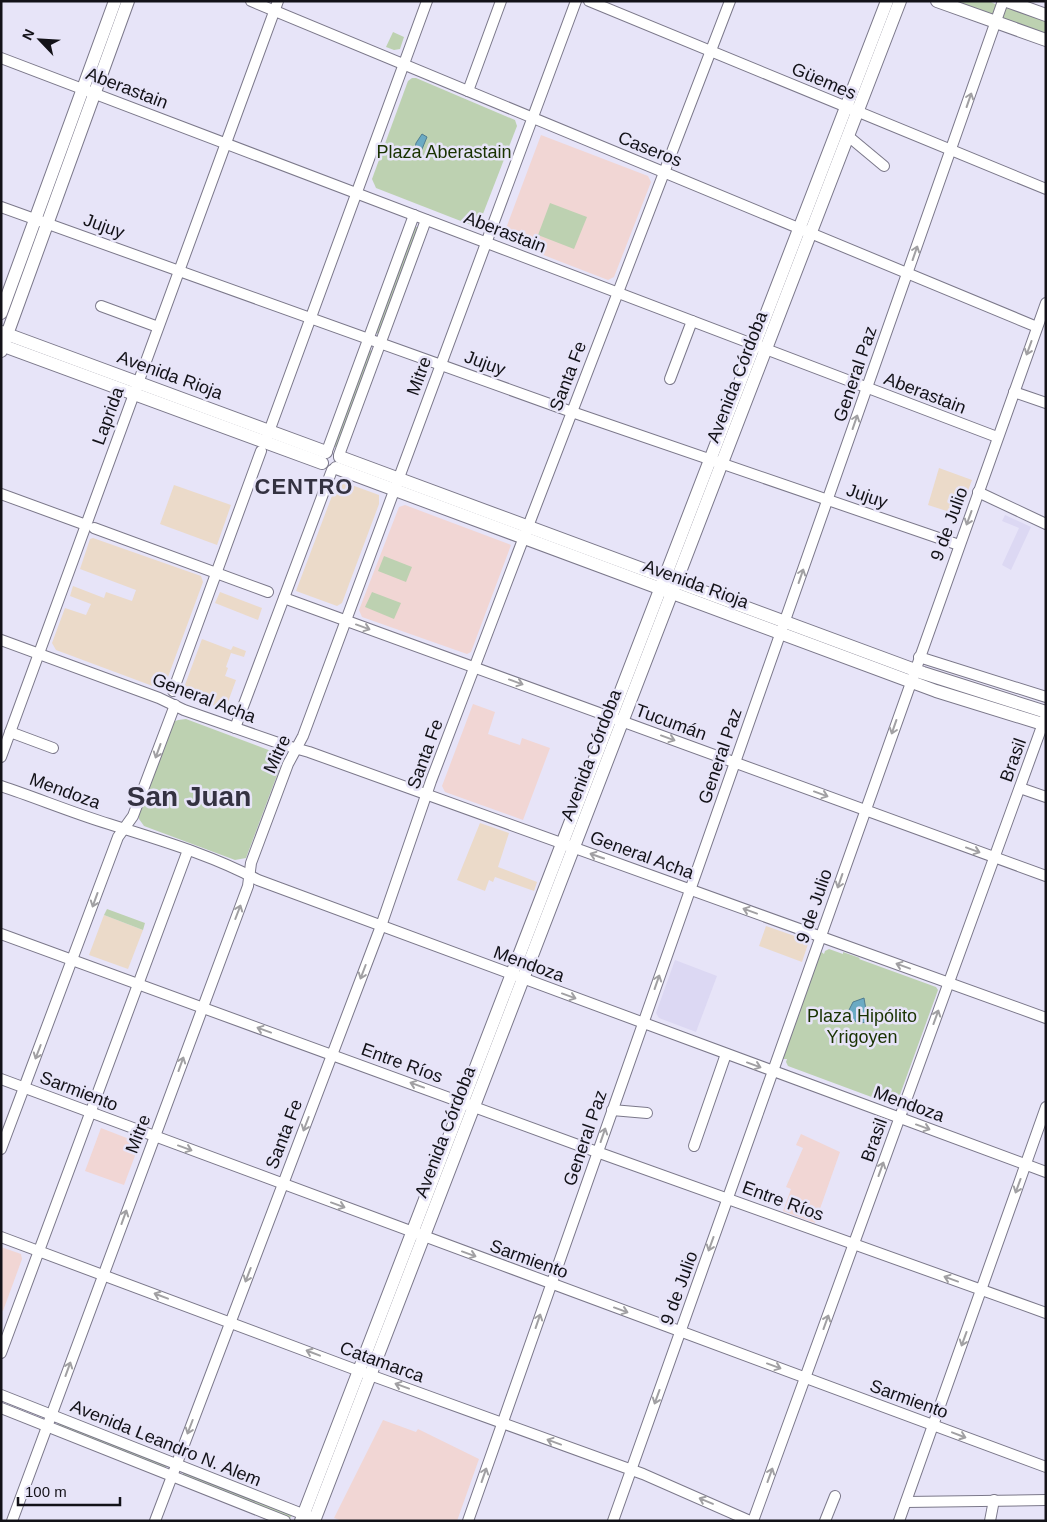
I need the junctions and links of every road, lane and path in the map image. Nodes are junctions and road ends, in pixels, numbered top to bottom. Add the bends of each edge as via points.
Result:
1 (115, 1) edge
2 (128, 1) edge
3 (251, 1) edge
4 (427, 1) edge
5 (501, 1) edge
6 (576, 1) edge
7 (589, 1) edge
8 (730, 1) edge
9 (887, 1) edge
10 (900, 1) edge
11 (937, 1) edge
12 (1003, 1) edge
13 (1007, 1) edge
14 (277, 6) edge
15 (1046, 15) edge
16 (996, 22) junction
17 (1046, 40) edge
18 (711, 51) junction
19 (1, 58) edge
20 (403, 64) junction
21 (89, 91) junction
22 (468, 91) junction
23 (852, 110) junction
24 (532, 118) junction
25 (848, 136) junction
26 (226, 143) junction
27 (951, 151) junction
28 (884, 166) dead end
29 (664, 172) junction
30 (1046, 189) edge
31 (356, 193) junction
32 (1, 207) edge
33 (414, 215) junction
34 (426, 220) junction
35 (41, 221) junction
36 (805, 231) junction
37 (486, 243) junction
38 (179, 271) junction
39 (908, 273) junction
40 (618, 293) junction
41 (1046, 303) edge
42 (101, 306) dead end
43 (1, 314) edge
44 (310, 318) junction
45 (692, 322) junction
46 (158, 327) junction
47 (1037, 327) junction
48 (369, 339) junction
49 (3, 341) edge
50 (381, 343) junction
51 (760, 347) junction
52 (441, 365) junction
53 (670, 379) dead end
54 (136, 388) junction
55 (867, 388) junction
56 (1014, 392) junction
57 (1046, 403) edge
58 (572, 412) junction
59 (997, 438) junction
60 (265, 441) junction
61 (332, 460) junction
62 (716, 461) junction
63 (397, 485) junction
64 (978, 492) junction
65 (1, 494) edge
66 (828, 500) junction
67 (1046, 524) edge
68 (90, 527) junction
69 (526, 533) junction
70 (959, 545) junction
71 (217, 573) junction
72 (668, 585) junction
73 (268, 592) dead end
74 (284, 598) junction
75 (346, 620) junction
76 (782, 628) junction
77 (1, 640) edge
78 (39, 654) junction
79 (919, 657) junction
80 (475, 668) junction
81 (912, 676) junction
82 (173, 691) dead end
83 (1046, 697) edge
84 (175, 705) junction
85 (1045, 718) edge
86 (616, 719) junction
87 (235, 728) junction
88 (10, 732) junction
89 (52, 748) dead end
90 (296, 749) junction
91 (1, 757) edge
92 (735, 762) junction
93 (1, 786) edge
94 (1020, 788) junction
95 (427, 794) junction
96 (1046, 797) edge
97 (865, 810) junction
98 (125, 828) junction
99 (568, 846) junction
100 (188, 850) junction
101 (994, 857) junction
102 (249, 876) junction
103 (1046, 876) edge
104 (690, 889) junction
105 (381, 926) junction
106 (1, 934) edge
107 (821, 937) junction
108 (73, 960) junction
109 (517, 977) junction
110 (948, 983) junction
111 (138, 984) junction
112 (202, 1008) junction
113 (1046, 1018) edge
114 (643, 1023) junction
115 (332, 1054) junction
116 (726, 1054) junction
117 (773, 1072) junction
118 (1, 1079) edge
119 (25, 1088) junction
120 (468, 1104) junction
121 (1046, 1107) edge
122 (612, 1110) junction
123 (90, 1113) junction
124 (647, 1113) dead end
125 (899, 1118) junction
126 (154, 1136) junction
127 (694, 1146) dead end
128 (1, 1149) edge
129 (598, 1152) junction
130 (1026, 1165) junction
131 (1046, 1172) edge
132 (282, 1184) junction
133 (728, 1198) junction
134 (418, 1235) junction
135 (1, 1237) edge
136 (854, 1244) junction
137 (39, 1251) junction
138 (103, 1274) junction
139 (551, 1284) junction
140 (981, 1290) junction
141 (1046, 1313) edge
142 (230, 1322) junction
143 (680, 1332) junction
144 (1, 1353) edge
145 (364, 1373) junction
146 (806, 1378) junction
147 (1, 1395) edge
148 (1, 1408) edge
149 (51, 1415) junction
150 (502, 1423) junction
151 (933, 1425) junction
152 (47, 1426) junction
153 (176, 1464) junction
154 (1046, 1468) edge
155 (631, 1470) junction
156 (172, 1475) junction
157 (835, 1496) dead end
158 (994, 1500) junction
159 (1046, 1500) edge
160 (906, 1502) junction
161 (310, 1519) edge
162 (12, 1521) edge
163 (155, 1521) edge
164 (285, 1521) edge
165 (468, 1521) edge
166 (613, 1521) edge
167 (752, 1521) edge
168 (824, 1521) edge
169 (899, 1521) edge
170 (990, 1521) edge

1 - 21 main road
2 - 21 main road
3 - 14 street, Caseros
4 - 20 street
5 - 22 street
6 - 24 street, Mitre
7 - 18 street, Güemes
8 - 18 street, Santa Fe
9 - 23 main road, Avenida Córdoba
10 - 23 main road, Avenida Córdoba
11 - 16 main road
12 - 16 street, General Paz
13 - 15 main road
14 - 20 street, Caseros
14 - 26 street, Laprida
16 - 17 main road
27 -> 16 street, General Paz
18 - 23 street, Güemes
18 - 29 street, Santa Fe
19 - 21 street, Aberastain
20 - 22 street, Caseros
20 - 31 street
21 - 26 street, Aberastain
21 - 35 main road
22 - 24 street, Caseros
23 - 25 main road, Avenida Córdoba
23 - 27 street, Güemes
23 - 36 main road, Avenida Córdoba
24 - 29 street, Caseros
24 - 37 street, Mitre
25 - 28 street
25 - 36 main road, Avenida Córdoba
26 - 31 street, Aberastain
26 - 38 street, Laprida
27 - 30 street, Güemes
39 -> 27 street, General Paz
29 - 36 street, Caseros
29 - 40 street, Santa Fe
31 - 33 street, Aberastain
31 - 44 street
32 - 35 street, Jujuy
33 - 34 street, Aberastain
33 - 48 street
34 - 37 street, Aberastain
34 - 50 street
35 - 38 street, Jujuy
35 - 43 main road
35 - 49 main road
36 - 39 street, Caseros
36 - 51 main road, Avenida Córdoba
37 - 40 street, Aberastain
37 - 52 street, Mitre
38 - 44 street, Jujuy
38 - 46 street, Laprida
39 - 47 street, Caseros
39 - 55 street, General Paz
40 - 45 street, Aberastain
40 - 58 street, Santa Fe
41 - 47 street, 9 de Julio
42 - 46 street
44 - 48 street, Jujuy
44 - 60 street
45 - 51 street, Aberastain
45 - 53 street
46 - 54 street, Laprida
47 -> 56 street, 9 de Julio
48 - 50 street, Jujuy
48 - 61 street
49 - 54 main road, Avenida Rioja
50 - 52 street, Jujuy
50 - 61 street
51 - 55 street, Aberastain
51 - 62 main road, Avenida Córdoba
52 - 58 street, Jujuy
52 - 63 street, Mitre
54 - 60 main road, Avenida Rioja
54 - 68 street, Laprida
55 - 59 street, Aberastain
66 -> 55 street, General Paz
56 - 57 street
56 - 59 street, 9 de Julio
58 - 62 street, Jujuy
58 - 69 street, Santa Fe
59 - 64 street, 9 de Julio
60 - 61 main road, Avenida Rioja
60 - 71 street
61 - 63 main road, Avenida Rioja
61 - 74 street
62 - 66 street, Jujuy
62 - 72 main road, Avenida Córdoba
63 - 69 main road, Avenida Rioja
63 - 75 street, Mitre
64 - 67 street
64 -> 70 street, 9 de Julio
65 - 68 street
66 - 70 street, Jujuy
76 -> 66 street, General Paz
68 - 71 street
68 - 78 street, Laprida
69 - 72 main road, Avenida Rioja
69 - 80 street, Santa Fe
70 - 79 street, 9 de Julio
71 - 73 street
71 - 82 street
72 - 76 main road, Avenida Rioja
72 - 86 main road, Avenida Córdoba
74 - 75 street, Tucumán
74 - 87 street
75 -> 80 street, Tucumán
75 - 90 street, Mitre via 304,736
76 - 81 main road, Avenida Rioja
76 - 92 street, General Paz
77 - 78 street, General Acha
78 - 84 street, General Acha
78 - 88 street, Laprida
79 - 81 street, 9 de Julio
79 - 83 street
80 -> 86 street, Tucumán
80 - 95 street, Santa Fe
81 - 85 main road, Avenida Rioja via 955,684
81 - 85 main road, Avenida Rioja via 1001,712 1014,709
81 -> 97 street, 9 de Julio
84 - 87 street, General Acha
84 -> 98 street via 133,816
85 - 94 street, Brasil
86 -> 92 street, Tucumán
86 - 99 main road, Avenida Córdoba
87 - 90 street, General Acha
88 - 89 street
88 - 91 street, Laprida
90 - 95 street, General Acha
90 - 102 street, Mitre via 251,863
92 -> 97 street, Tucumán
92 - 104 street, General Paz
93 - 98 street, Mendoza
94 - 96 street
94 - 101 street, Brasil
95 - 99 street, General Acha
95 - 105 street, Santa Fe
97 -> 101 street, Tucumán
97 -> 107 street, 9 de Julio
98 - 100 street, Mendoza
98 -> 108 street via 118,837
104 -> 99 street, General Acha
99 - 109 main road, Avenida Córdoba
100 - 102 street, Mendoza
100 - 111 street
101 - 103 street, Tucumán
101 - 110 street, Brasil
102 - 105 street, Mendoza
112 -> 102 street, Mitre
107 -> 104 street, General Acha
114 -> 104 street, General Paz
105 - 109 street, Mendoza
105 -> 115 street, Santa Fe
106 - 108 street, Entre Ríos
110 -> 107 street, General Acha
107 - 117 street, 9 de Julio
108 - 111 street, Entre Ríos
108 -> 119 street
109 -> 114 street, Mendoza
109 - 120 main road, Avenida Córdoba
110 - 113 street, General Acha
125 -> 110 street, Brasil
111 - 112 street, Entre Ríos
111 - 123 street
115 -> 112 street, Entre Ríos
126 -> 112 street, Mitre
114 - 116 street, Mendoza
114 - 122 street, General Paz
120 -> 115 street, Entre Ríos
115 -> 132 street, Santa Fe
116 -> 117 street, Mendoza
116 - 127 street
117 - 125 street, Mendoza
117 - 133 street, 9 de Julio
118 - 119 street, Sarmiento
119 - 123 street, Sarmiento
119 - 128 street
120 - 129 street, Entre Ríos
120 - 134 main road, Avenida Córdoba
121 - 130 street
122 - 124 street
129 -> 122 street, General Paz
123 - 126 street, Sarmiento
123 - 137 street
125 -> 130 street, Mendoza
136 -> 125 street, Brasil
126 -> 132 street, Sarmiento
138 -> 126 street, Mitre
129 - 133 street, Entre Ríos
129 - 139 street, General Paz
130 - 131 street, Mendoza
130 -> 140 street
132 -> 134 street, Sarmiento
132 -> 142 street, Santa Fe
133 - 136 street, Entre Ríos
133 -> 143 street, 9 de Julio
134 -> 139 street, Sarmiento
134 - 145 main road, Avenida Córdoba
135 - 137 street, Catamarca
140 -> 136 street, Entre Ríos
146 -> 136 street, Brasil
137 - 138 street, Catamarca
137 - 144 street
142 -> 138 street, Catamarca
149 -> 138 street, Mitre
139 -> 143 street, Sarmiento
150 -> 139 street, General Paz
140 - 141 street, Entre Ríos
140 -> 151 street
145 -> 142 street, Catamarca
142 -> 153 street, Santa Fe
143 -> 146 street, Sarmiento
143 -> 155 street, 9 de Julio
150 -> 145 street, Catamarca
145 - 161 main road, Avenida Córdoba
146 - 151 street, Sarmiento
167 -> 146 street, Brasil
147 - 149 street, Avenida Leandro N. Alem
148 - 152 street, Avenida Leandro N. Alem
149 - 152 street, Mitre
149 - 153 street, Avenida Leandro N. Alem
155 -> 150 street, Catamarca
165 -> 150 street, General Paz
151 -> 154 street, Sarmiento
151 - 160 street
152 - 156 street, Avenida Leandro N. Alem
152 - 162 street, Mitre
153 - 156 street, Santa Fe
153 - 161 street, Avenida Leandro N. Alem
155 - 166 street, 9 de Julio
167 -> 155 street, Catamarca
156 - 163 street, Santa Fe
156 - 164 street, Avenida Leandro N. Alem
157 - 168 street
158 - 159 street
158 - 160 street
158 - 170 street
160 - 169 street

